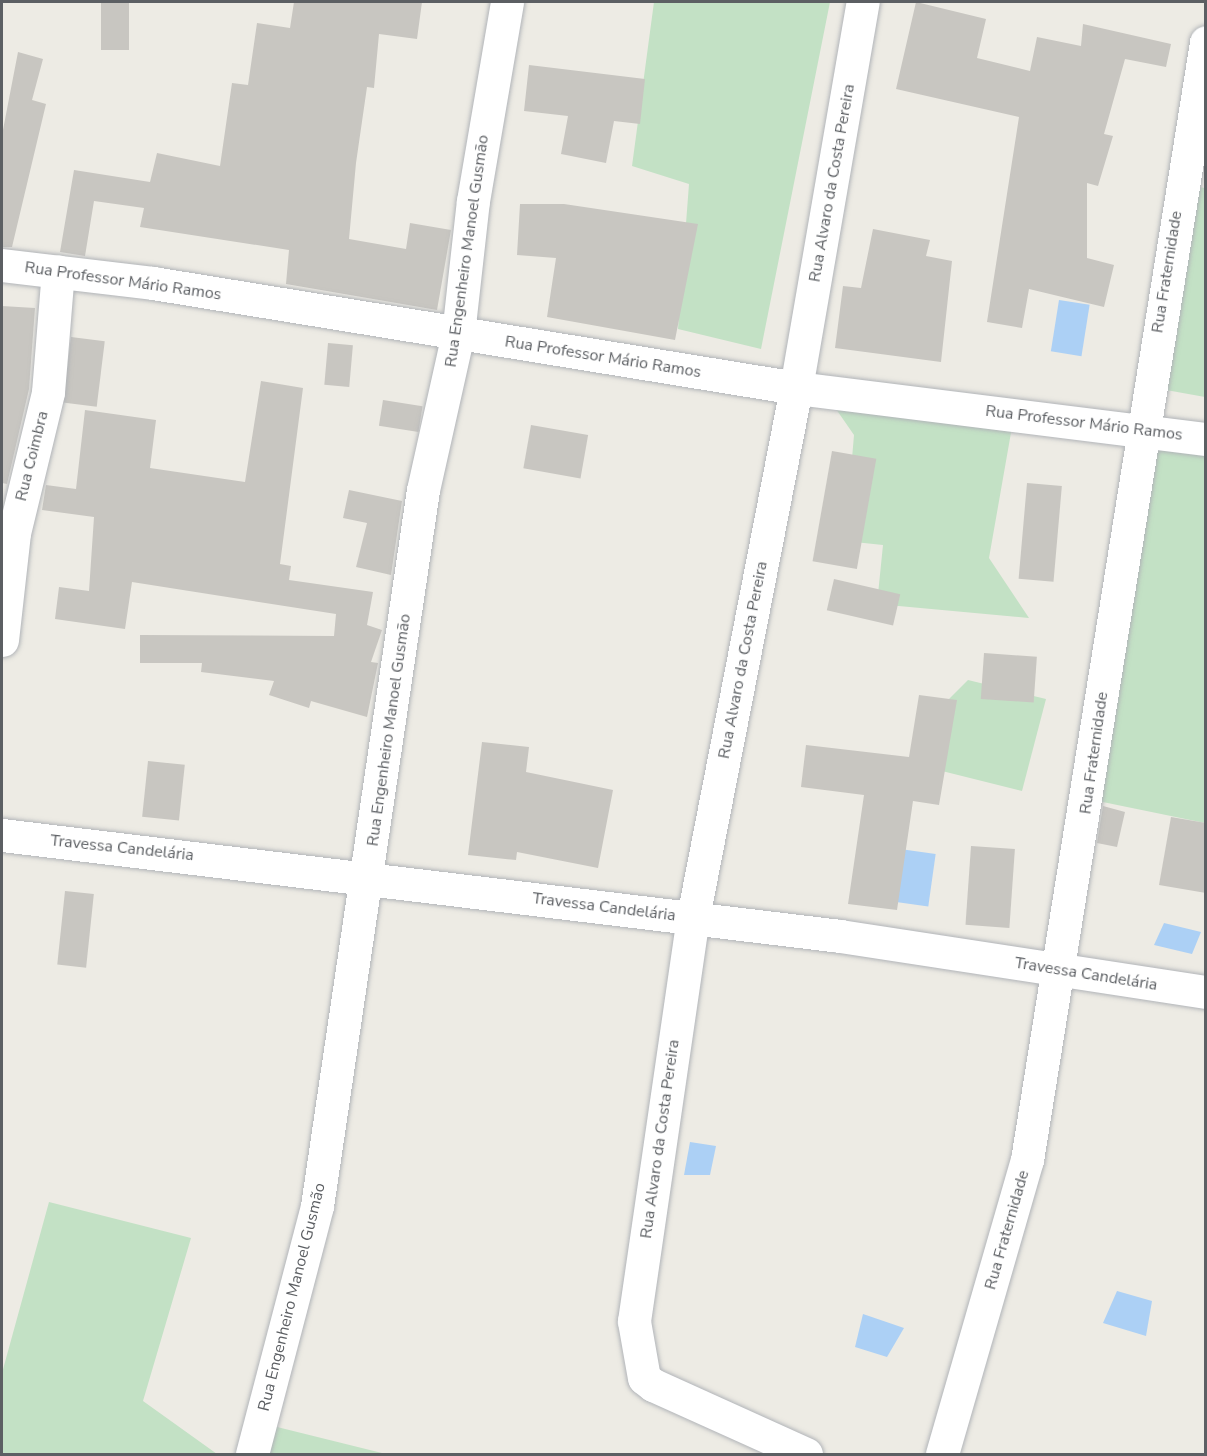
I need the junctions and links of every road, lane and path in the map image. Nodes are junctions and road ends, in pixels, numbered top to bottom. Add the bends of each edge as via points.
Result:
1 (507, 2) edge
2 (863, 2) edge
3 (1206, 42) edge
4 (2, 265) edge
5 (58, 271) junction
6 (458, 334) junction
7 (796, 388) junction
8 (1141, 429) junction
9 (1206, 439) edge
10 (2, 640) edge
11 (2, 835) edge
12 (368, 879) junction
13 (693, 917) junction
14 (1061, 970) junction
15 (1206, 992) edge
16 (252, 1455) edge
17 (806, 1455) edge
18 (942, 1455) edge

1 - 6 street, Rua Engenheiro Manoel Gusmão via 472,201
2 - 7 street, Rua Alvaro da Costa Pereira
3 - 8 street, Rua Fraternidade
4 - 5 street, Rua Professor Mário Ramos
5 - 6 street, Rua Professor Mário Ramos
5 - 10 street, Rua Coimbra via 48,392 14,533
6 - 7 street, Rua Professor Mário Ramos
6 - 12 street, Rua Engenheiro Manoel Gusmão via 423,490
7 - 8 street, Rua Professor Mário Ramos
7 - 13 street, Rua Alvaro da Costa Pereira
8 - 9 street, Rua Professor Mário Ramos
8 - 14 street, Rua Fraternidade
11 - 12 street, Travessa Candelária
12 - 13 street, Travessa Candelária
12 - 16 street, Rua Engenheiro Manoel Gusmão via 317,1206
13 - 14 street, Travessa Candelária
13 - 17 street, Rua Alvaro da Costa Pereira via 634,1321 644,1378
14 - 15 street, Travessa Candelária
14 - 18 street, Rua Fraternidade via 1028,1160

